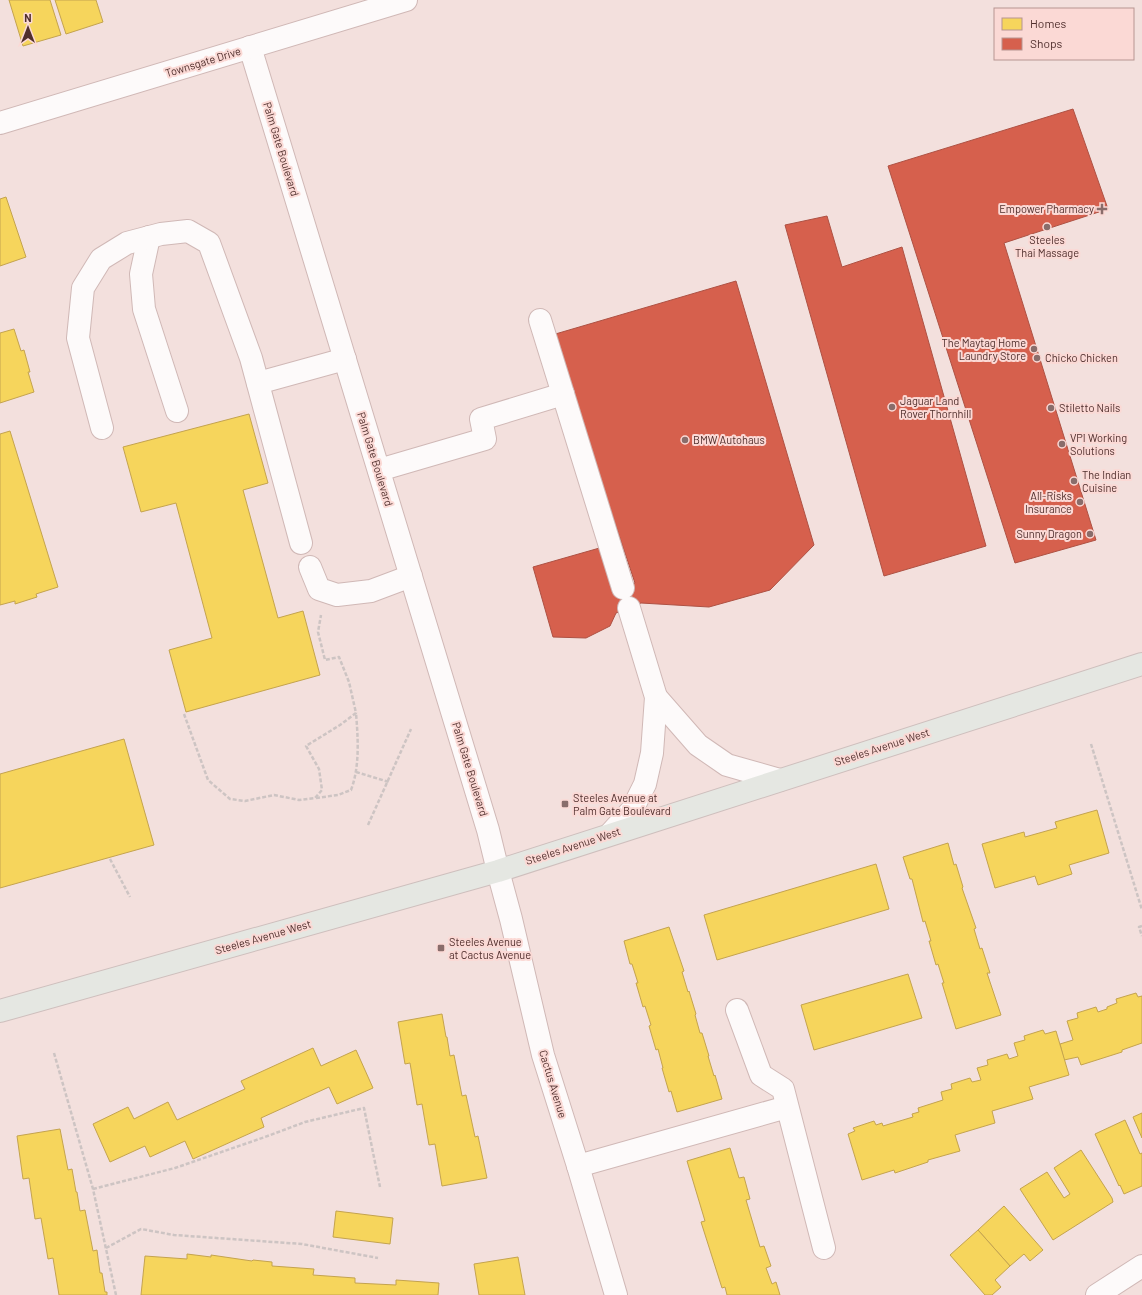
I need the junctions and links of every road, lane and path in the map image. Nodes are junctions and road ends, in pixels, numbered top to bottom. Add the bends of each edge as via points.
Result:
1 (406, 0) edge
2 (250, 47) junction
3 (0, 124) edge
4 (149, 237) junction
5 (540, 320) dead end
6 (345, 358) junction
7 (258, 384) junction
8 (563, 394) junction
9 (178, 411) dead end
10 (102, 428) dead end
11 (379, 470) junction
12 (301, 543) dead end
13 (310, 567) dead end
14 (411, 576) junction
15 (321, 615) dead end
16 (1142, 664) edge
17 (656, 697) junction
18 (356, 713) junction
19 (184, 714) dead end
20 (411, 729) dead end
21 (1091, 744) dead end
22 (356, 772) junction
23 (780, 780) junction
24 (389, 782) junction
25 (315, 798) junction
26 (368, 826) dead end
27 (611, 833) junction
28 (110, 859) dead end
29 (498, 871) junction
30 (130, 897) dead end
31 (1142, 910) edge
32 (1142, 926) edge
33 (1142, 936) edge
34 (737, 1010) dead end
35 (0, 1011) edge
36 (54, 1054) dead end
37 (787, 1107) junction
38 (578, 1166) junction
39 (380, 1186) dead end
40 (92, 1189) junction
41 (106, 1248) junction
42 (824, 1248) dead end
43 (378, 1258) dead end
44 (1142, 1266) edge
45 (116, 1295) edge
46 (616, 1295) edge
47 (1097, 1295) edge

1 - 2 street, Townsgate Drive
2 - 3 street, Townsgate Drive
2 - 6 street, Palm Gate Boulevard
4 - 7 street via 188,231 209,242
4 - 9 street via 141,274 144,309
4 - 10 street via 127,242 101,259 83,288 78,338
5 - 8 street
6 - 7 street
6 - 11 street, Palm Gate Boulevard
7 - 12 street
8 - 11 street via 480,419 485,439
8 - 17 street
11 - 14 street, Palm Gate Boulevard
13 - 14 street via 319,589 337,595 371,591
14 - 29 street, Palm Gate Boulevard via 488,830
15 - 18 path via 318,632 325,660 339,656 349,682
16 - 23 main road, Steeles Avenue West
17 - 23 street via 698,744 726,765
17 - 27 street via 652,753 645,784 632,810
18 - 22 path
18 - 25 path via 306,746 320,769 322,790
19 - 25 path via 208,780 230,799 245,801 274,795 299,800
20 - 24 path
21 - 31 path
22 - 24 path
22 - 25 path via 351,790 338,795
23 - 27 main road, Steeles Avenue West
24 - 26 path
27 - 29 main road, Steeles Avenue West
28 - 30 path
29 - 35 main road, Steeles Avenue West
29 - 38 street, Cactus Avenue via 543,1055
32 - 33 path via 1139,927
34 - 37 street via 761,1074 783,1089
36 - 40 path
37 - 38 street
37 - 42 street
38 - 46 street, Cactus Avenue
39 - 40 path via 364,1108 305,1122 175,1168
40 - 41 path
41 - 43 path via 141,1229 174,1235 302,1244
41 - 45 path
44 - 47 street

